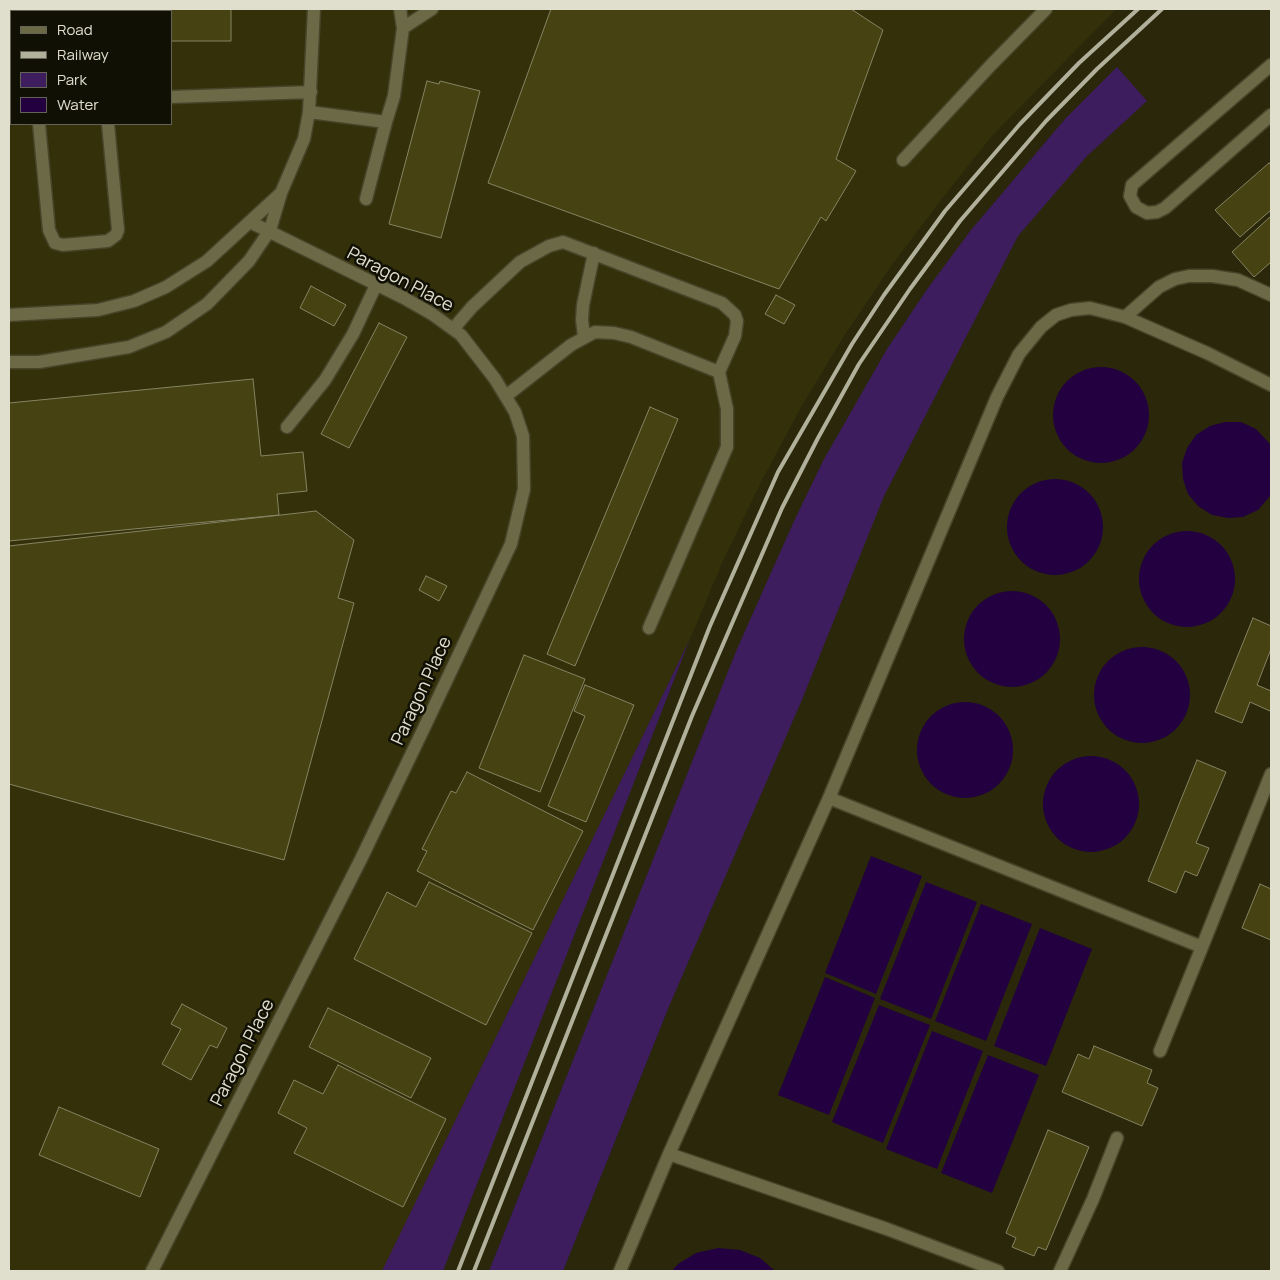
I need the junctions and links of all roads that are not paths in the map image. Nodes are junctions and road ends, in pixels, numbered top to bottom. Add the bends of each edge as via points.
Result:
1 (314, 9) edge
2 (400, 9) edge
3 (432, 9) edge
4 (1046, 9) edge
5 (403, 28) junction
6 (1271, 65) edge
7 (311, 92) junction
8 (172, 98) edge
9 (309, 112) junction
10 (1271, 115) edge
11 (386, 122) junction
12 (39, 125) edge
13 (108, 125) edge
14 (903, 160) dead end
15 (281, 193) junction
16 (366, 199) dead end
17 (250, 222) junction
18 (270, 230) junction
19 (594, 253) junction
20 (376, 285) junction
21 (1271, 295) edge
22 (9, 315) edge
23 (1125, 317) junction
24 (454, 329) junction
25 (584, 336) junction
26 (9, 362) edge
27 (720, 372) junction
28 (1271, 385) edge
29 (506, 396) junction
30 (287, 427) dead end
31 (649, 628) dead end
32 (1271, 774) edge
33 (829, 798) junction
34 (1202, 947) junction
35 (1160, 1051) dead end
36 (1117, 1138) dead end
37 (670, 1154) junction
38 (152, 1271) edge
39 (620, 1271) edge
40 (998, 1271) edge
41 (1060, 1271) edge

1 - 7 lane
2 - 5 lane
3 - 5 lane
4 - 14 lane
5 - 11 lane
6 - 10 lane via 1132,185 1130,196 1136,206 1147,212 1165,208
7 - 8 lane
7 - 9 lane
9 - 11 lane
9 - 15 lane via 304,139
11 - 16 lane
12 - 13 lane via 49,230 55,243 63,245 108,241 118,230
15 - 17 lane
15 - 18 lane
17 - 18 lane, Paragon Place
17 - 22 lane via 207,261 166,287 134,301 98,310
18 - 20 lane, Paragon Place
18 - 26 lane via 249,261 220,291 192,316 166,332 129,346 39,362
19 - 24 lane via 563,242 540,250 520,262
19 - 25 lane via 583,305
19 - 27 lane via 722,303 731,310 737,321 735,336
20 - 24 lane, Paragon Place
20 - 30 lane via 353,334 325,380
21 - 23 lane via 1238,280 1189,276 1159,288
23 - 28 lane
23 - 33 lane via 1090,308 1071,310 1041,327 1019,354 997,396
24 - 29 lane, Paragon Place
25 - 27 lane via 604,332 631,337
25 - 29 lane
27 - 31 lane via 727,409 727,447
29 - 38 lane, Paragon Place via 515,412 523,454 524,489 511,544 361,859
32 - 34 lane
33 - 34 lane
33 - 37 lane
34 - 35 lane
36 - 41 lane
37 - 39 lane
37 - 40 lane

